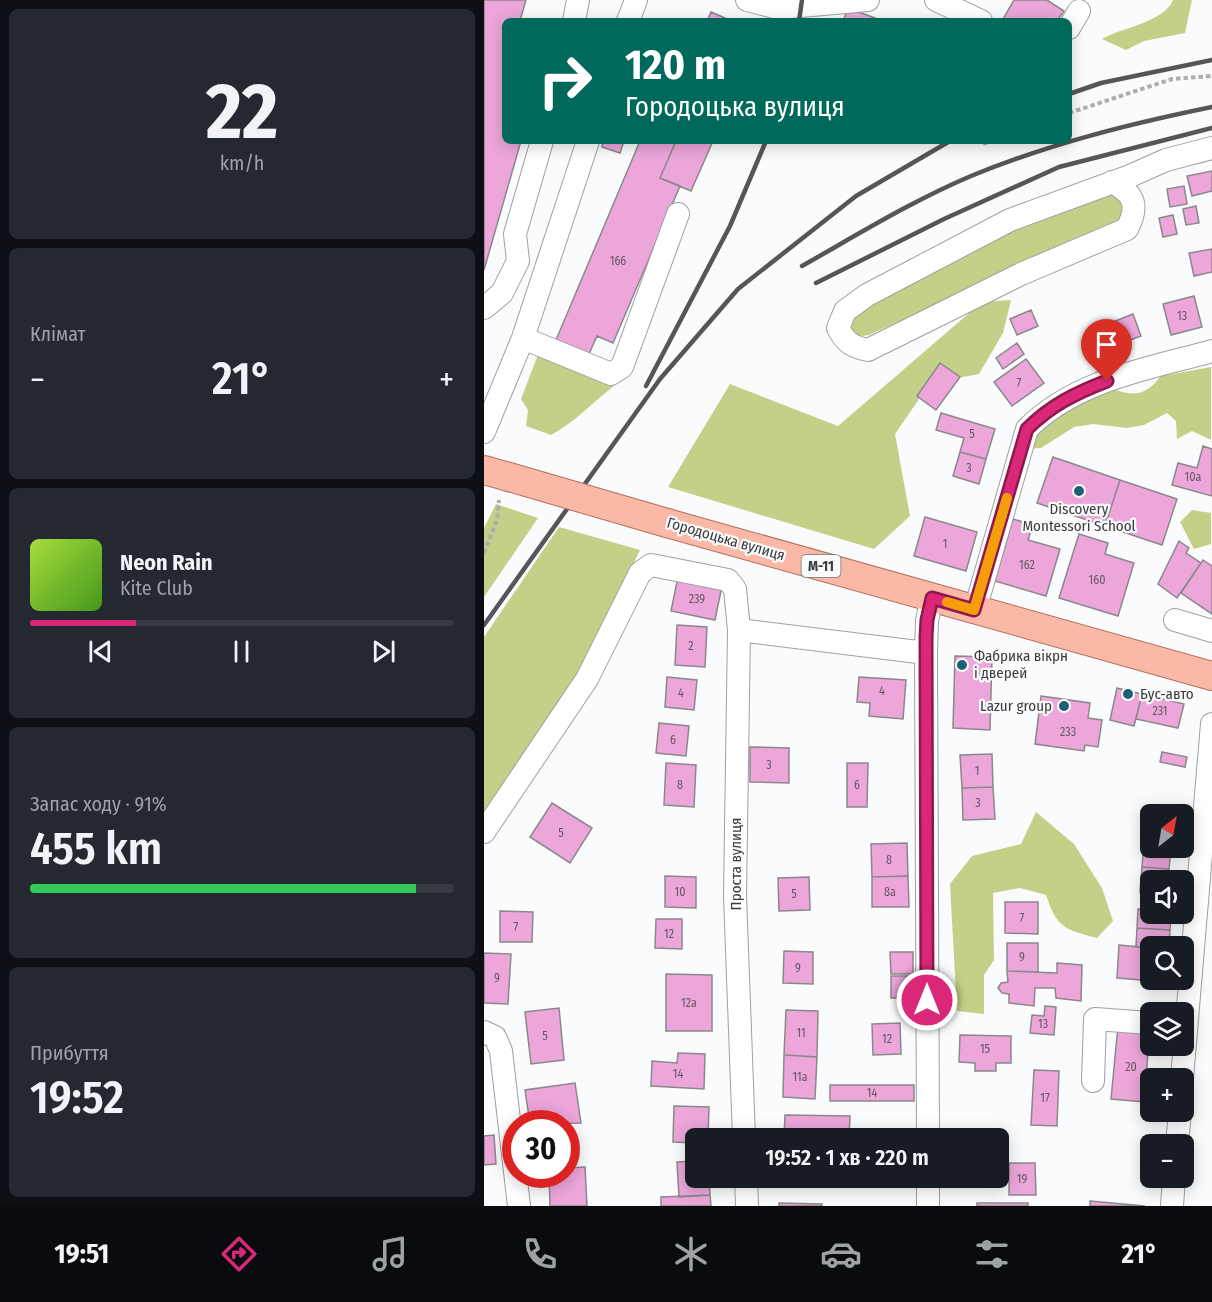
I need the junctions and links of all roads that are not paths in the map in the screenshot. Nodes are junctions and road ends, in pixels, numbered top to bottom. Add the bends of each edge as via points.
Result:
1 (578, 0) edge
2 (636, 0) edge
3 (746, 0) edge
4 (868, 0) edge
5 (936, 0) edge
6 (575, 18) edge
7 (629, 18) edge
8 (975, 18) edge
9 (541, 144) edge
10 (587, 144) edge
11 (1212, 148) edge
12 (1112, 182) junction
13 (678, 214) dead end
14 (484, 308) edge
15 (523, 338) junction
16 (1212, 351) edge
17 (484, 432) edge
18 (497, 482) edge
19 (932, 598) junction
20 (974, 610) junction
21 (1175, 620) dead end
22 (739, 630) junction
23 (1212, 631) edge
24 (926, 653) junction
25 (1212, 675) edge
26 (1212, 724) edge
27 (484, 832) edge
28 (1187, 1002) edge
29 (1140, 1022) edge
30 (484, 1032) edge
31 (1093, 1080) dead end
32 (744, 1128) edge
33 (928, 1128) edge
34 (746, 1188) edge
35 (928, 1188) edge
36 (1173, 1188) edge
37 (519, 1206) edge
38 (747, 1206) edge
39 (928, 1206) edge
40 (1172, 1206) edge

1 - 6 street
2 - 7 street
3 - 4 street via 778,8
5 - 8 street
9 - 14 street via 515,234 518,261 502,293
10 - 15 street
11 - 12 street via 1166,160
12 - 12 street via 1010,220 867,295 845,311 838,328 844,340 868,350 1021,274 1127,229 1135,214 1133,200 1125,189
13 - 15 street via 622,368 612,374
15 - 17 street
16 - 20 street via 1068,396 1027,429
18 - 19 main road, Городоцька вулиця / М-11, bridge via 667,523
19 - 20 main road, Городоцька вулиця / М-11
19 - 24 street
20 - 25 main road, Городоцька вулиця / М-11
21 - 23 street
22 - 24 street
22 - 27 street, Проста вулиця via 735,589 728,580 651,565 640,573 587,679
22 - 32 street, Проста вулиця via 735,896
24 - 33 street
26 - 28 street
29 - 31 street via 1095,1018
30 - 37 street via 495,1037 501,1051
34 - 38 street
35 - 39 street
36 - 40 street

